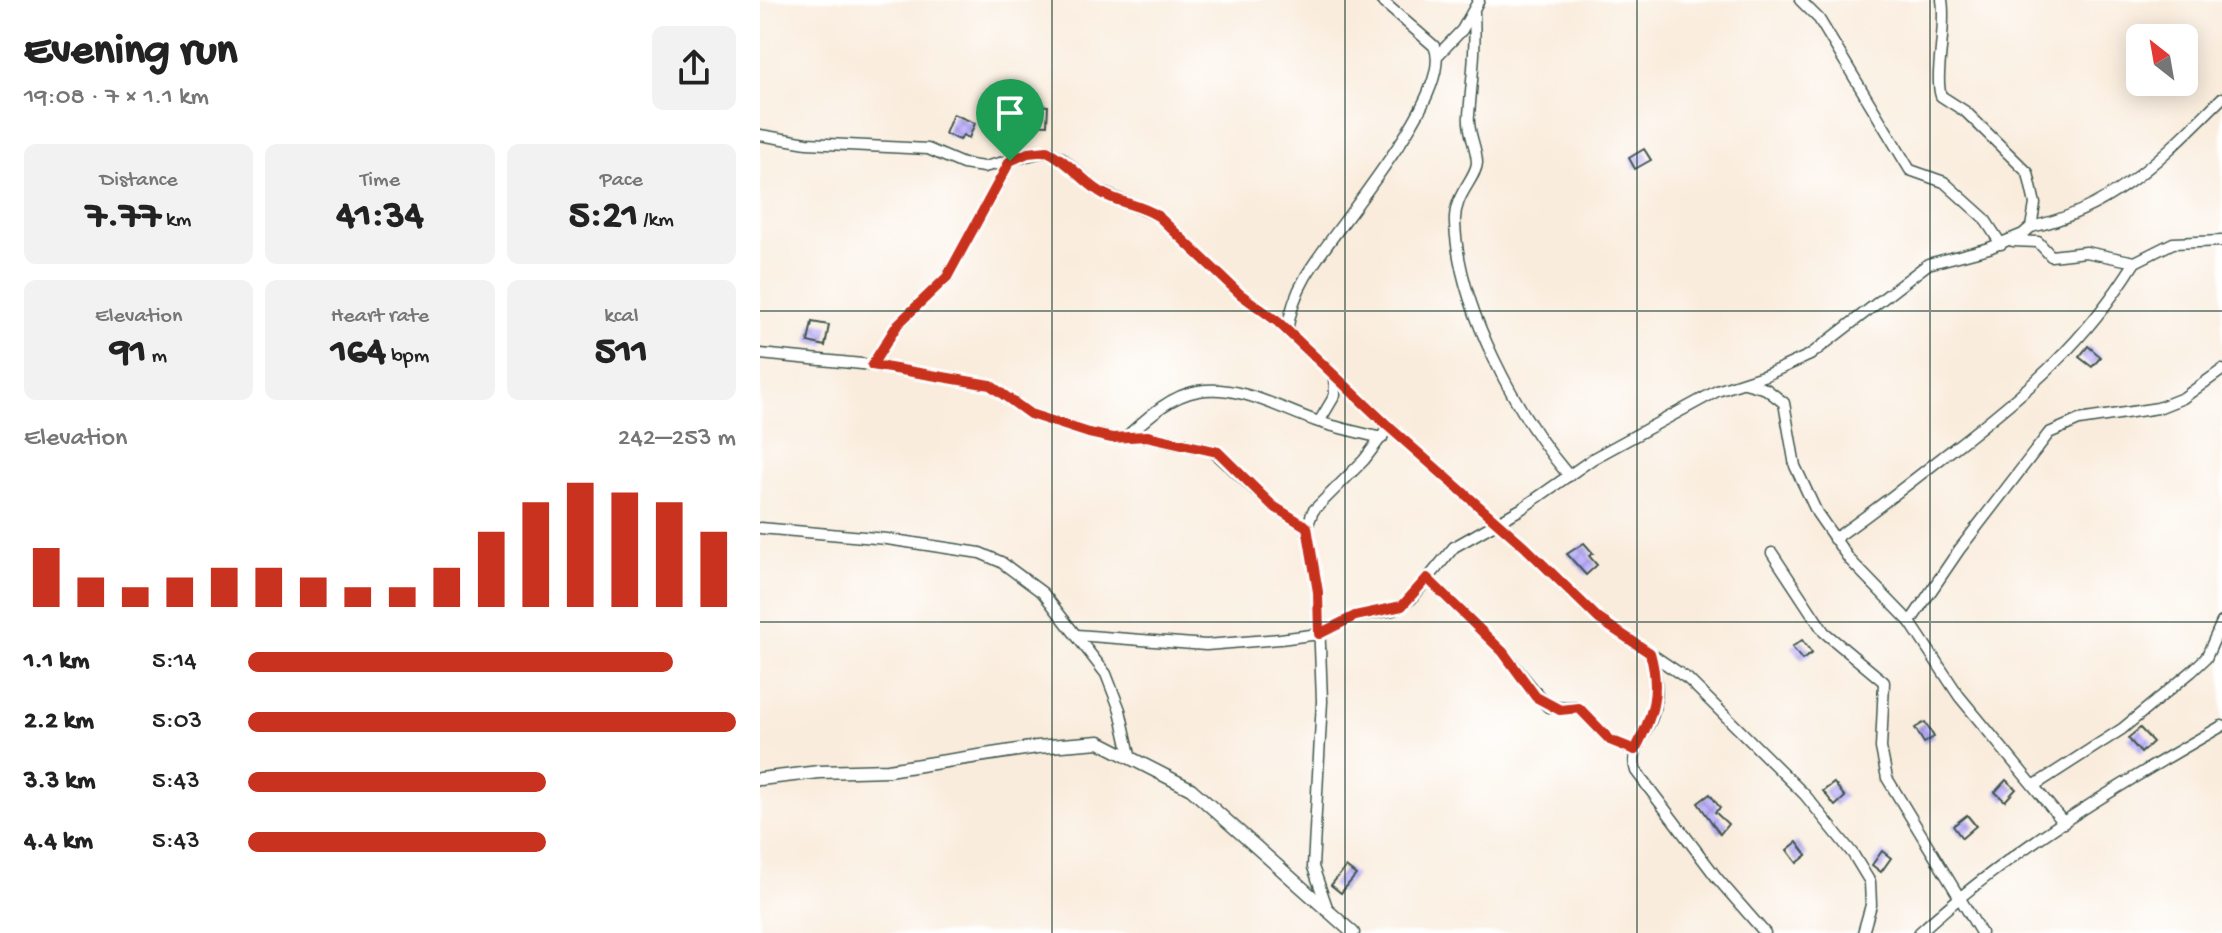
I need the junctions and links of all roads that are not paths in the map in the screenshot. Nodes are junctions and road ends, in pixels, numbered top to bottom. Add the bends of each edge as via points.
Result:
1 (1381, 0) edge
2 (1479, 0) edge
3 (1800, 0) edge
4 (1942, 0) edge
5 (1474, 12) junction
6 (1439, 54) junction
7 (2222, 98) edge
8 (760, 135) edge
9 (1010, 161) junction
10 (2031, 227) junction
11 (2222, 241) edge
12 (2006, 242) junction
13 (2135, 262) junction
14 (1287, 331) junction
15 (760, 354) edge
16 (872, 365) junction
17 (2222, 370) edge
18 (1334, 376) junction
19 (1745, 383) junction
20 (1319, 422) junction
21 (1389, 427) junction
22 (1124, 438) junction
23 (1382, 438) junction
24 (1569, 476) junction
25 (1498, 522) junction
26 (1307, 527) junction
27 (760, 528) edge
28 (1834, 539) junction
29 (1772, 553) dead end
30 (1427, 578) junction
31 (1910, 622) junction
32 (2222, 622) edge
33 (1319, 634) junction
34 (1077, 635) junction
35 (1650, 653) junction
36 (2222, 726) edge
37 (1635, 750) junction
38 (1130, 755) junction
39 (760, 779) edge
40 (2035, 785) junction
41 (2064, 823) junction
42 (1959, 897) junction
43 (1328, 912) junction
44 (1353, 933) edge
45 (1765, 933) edge
46 (1863, 933) edge
47 (1919, 933) edge
48 (1981, 933) edge

1 - 6 street
2 - 5 street
3 - 12 street via 1819,19 1910,170 1944,182
4 - 10 street via 1941,96 1966,112 2028,173 2035,204
5 - 6 street
5 - 24 street via 1477,58 1469,115 1477,163 1458,199 1457,237 1476,319 1489,349 1539,440
6 - 14 street via 1411,127 1306,276 1291,307
7 - 10 street via 2149,169 2104,201 2068,219
8 - 9 street via 818,144 928,149 984,167
9 - 14 street via 1047,151 1109,197 1151,211
9 - 16 street via 947,277 898,324
10 - 12 street
11 - 13 street via 2173,243
12 - 13 street via 2038,242 2051,256 2086,252
12 - 19 street via 1928,264 1810,355
13 - 28 street via 2066,355
14 - 18 street
15 - 16 street
16 - 22 street via 990,385 1030,414
17 - 31 street via 2183,398 2158,408 2079,420 2049,433
18 - 20 street via 1335,395
18 - 21 street
19 - 24 street via 1693,402
19 - 28 street via 1766,389 1784,403 1798,475
20 - 22 street via 1226,391 1196,392 1158,409
20 - 23 street
21 - 23 street
21 - 25 street
22 - 26 street via 1147,436 1218,452 1273,506
23 - 26 street via 1313,511
24 - 25 street
25 - 30 street via 1454,547
25 - 35 street via 1599,619
26 - 33 street
27 - 34 street via 842,533 980,553 1043,593
28 - 31 street
29 - 42 street via 1824,632 1884,682 1881,748 1887,778
30 - 33 street via 1402,606 1355,616
30 - 37 street via 1503,652 1548,707 1579,708 1610,740
31 - 40 street via 1959,696
32 - 40 street via 2206,658 2191,672 2122,729
33 - 34 street via 1206,645
33 - 43 street via 1321,767 1313,867
34 - 38 street via 1113,687
35 - 37 street via 1657,693 1653,715
35 - 46 street via 1709,699 1805,795 1853,854 1870,882 1871,905
36 - 41 street
37 - 45 street via 1636,771
38 - 39 street via 1099,742 1076,743 888,770
38 - 43 street via 1191,789
40 - 41 street
41 - 42 street
42 - 47 street
42 - 48 street
43 - 44 street

